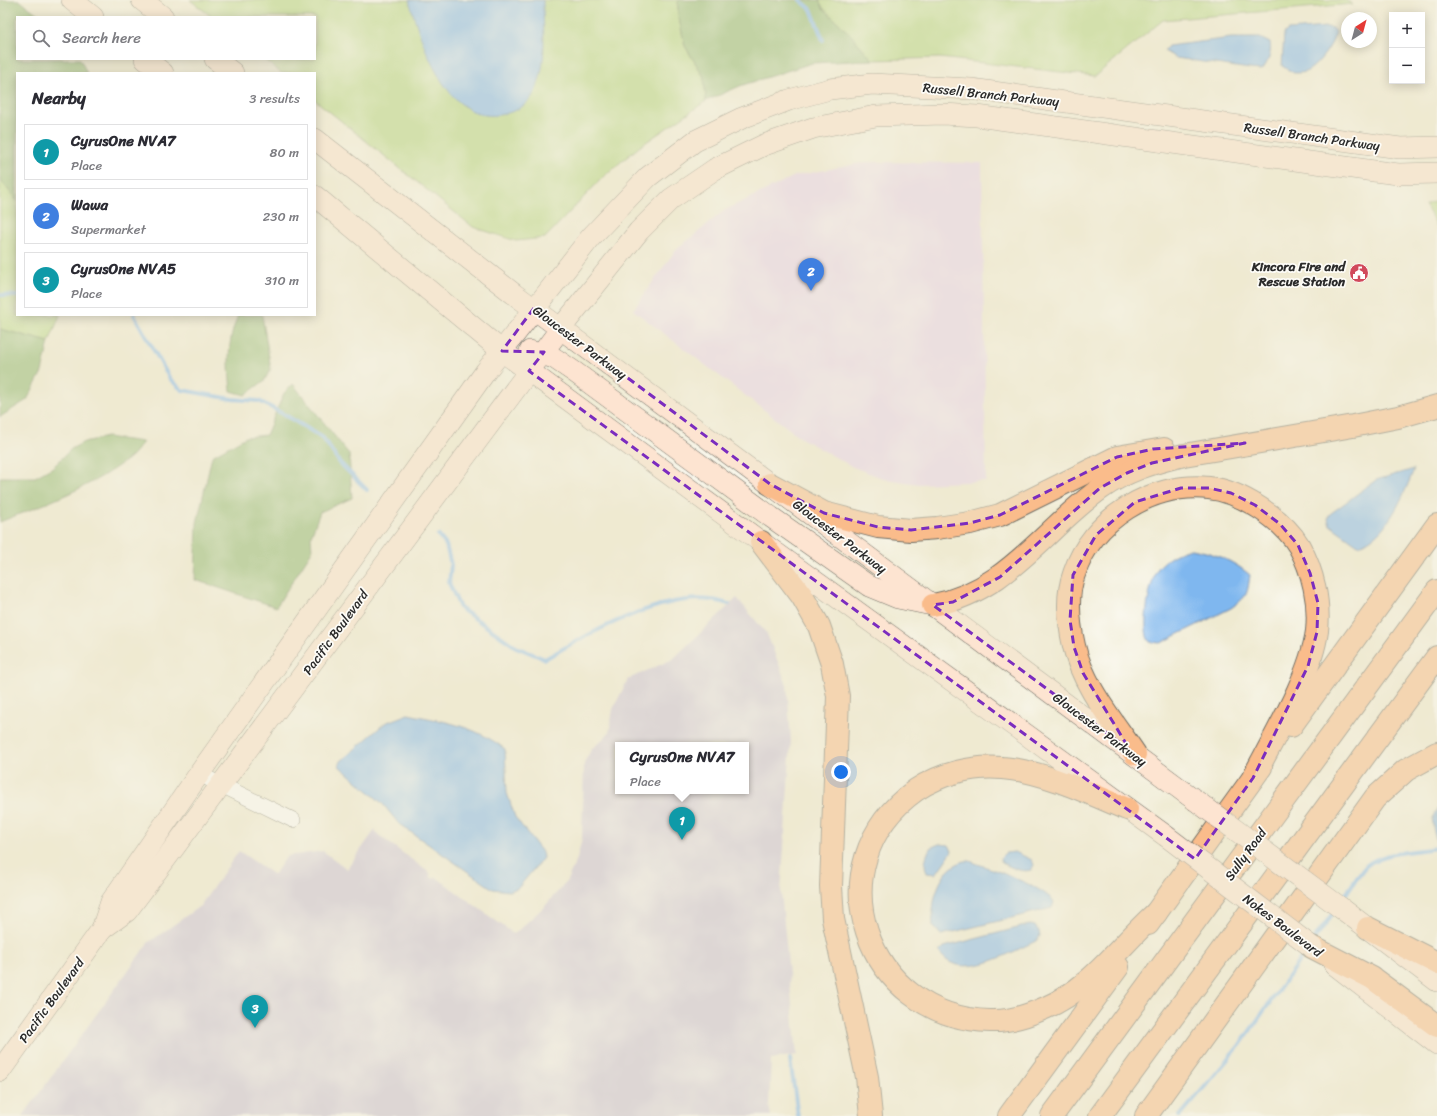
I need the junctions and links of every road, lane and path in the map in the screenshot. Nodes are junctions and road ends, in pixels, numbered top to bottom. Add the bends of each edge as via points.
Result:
1 (72, 0) edge
2 (142, 0) edge
3 (92, 16) edge
4 (163, 16) edge
5 (146, 60) edge
6 (217, 60) edge
7 (162, 72) edge
8 (232, 72) edge
9 (316, 140) edge
10 (1437, 147) edge
11 (1437, 173) edge
12 (316, 197) edge
13 (534, 308) junction
14 (561, 328) junction
15 (502, 351) junction
16 (543, 354) junction
17 (529, 370) junction
18 (1437, 406) edge
19 (1245, 444) junction
20 (770, 484) junction
21 (1437, 525) edge
22 (761, 542) junction
23 (1437, 591) edge
24 (933, 605) junction
25 (1437, 657) edge
26 (1437, 753) edge
27 (1135, 754) junction
28 (199, 774) junction
29 (1253, 778) junction
30 (222, 785) junction
31 (1127, 809) junction
32 (293, 820) dead end
33 (1156, 913) junction
34 (1368, 928) junction
35 (102, 929) junction
36 (1312, 946) junction
37 (1437, 963) edge
38 (1437, 981) edge
39 (1437, 1026) edge
40 (1437, 1044) edge
41 (0, 1071) edge
42 (871, 1116) edge
43 (1009, 1116) edge
44 (1052, 1116) edge
45 (1100, 1116) edge
46 (1146, 1116) edge

1 - 3 main road
2 - 4 main road
5 - 7 main road
6 - 8 main road
9 - 13 main road, Gloucester Parkway
10 - 13 main road, Russell Branch Parkway via 1400,148 964,88 872,84 830,89 762,110 695,141 648,177 591,237
11 - 14 main road, Russell Branch Parkway via 1398,174 977,116 876,116 844,121 813,128 764,145 715,169 671,199 639,230
12 - 15 main road
13 - 14 main road, Gloucester Parkway
13 - 15 main road, Russell Branch Parkway
14 - 16 main road, Pacific Boulevard
14 - 20 main road, Gloucester Parkway
15 - 16 main road via 517,350
15 - 17 main road
15 - 28 main road, Pacific Boulevard
16 - 17 main road, Pacific Boulevard
16 - 24 main road via 554,358 576,373 868,586 898,598
17 - 22 main road
17 - 30 main road, Pacific Boulevard
18 - 19 highway via 1398,417
19 - 20 highway via 1153,449 1117,457 1000,515 970,523 911,530 878,527 824,513
19 - 24 highway via 1158,461 1127,473 1100,488 1000,577 984,588 953,602
20 - 24 main road, Gloucester Parkway
21 - 29 highway
22 - 31 main road
22 - 42 highway via 802,596 819,626 832,664 838,696 831,892 833,919 867,1077
23 - 44 highway, Sully Road
24 - 27 main road, Gloucester Parkway
25 - 45 highway
26 - 46 highway via 1406,770 1375,798
27 - 29 highway via 1083,673 1074,647 1070,620 1073,575 1081,556 1096,535 1135,502 1173,489 1209,488 1231,492 1256,505 1280,524 1298,545 1310,573 1318,603 1317,632 1308,666
27 - 34 main road, Gloucester Parkway, bridge
28 - 30 street
28 - 35 main road, Pacific Boulevard via 111,902
29 - 33 highway
30 - 32 street
30 - 35 main road, Pacific Boulevard via 127,911
31 - 33 highway via 1067,784 1002,768 974,769 947,775 925,784 905,798 889,814 874,836 861,882 860,905 867,934 878,959 895,981 916,999 938,1011 962,1019 992,1022 1046,1008 1073,993
31 - 36 main road, Nokes Boulevard, bridge
33 - 43 highway
34 - 37 highway
34 - 38 main road
35 - 41 main road, Pacific Boulevard
36 - 39 highway via 1372,978
36 - 40 main road, Nokes Boulevard

